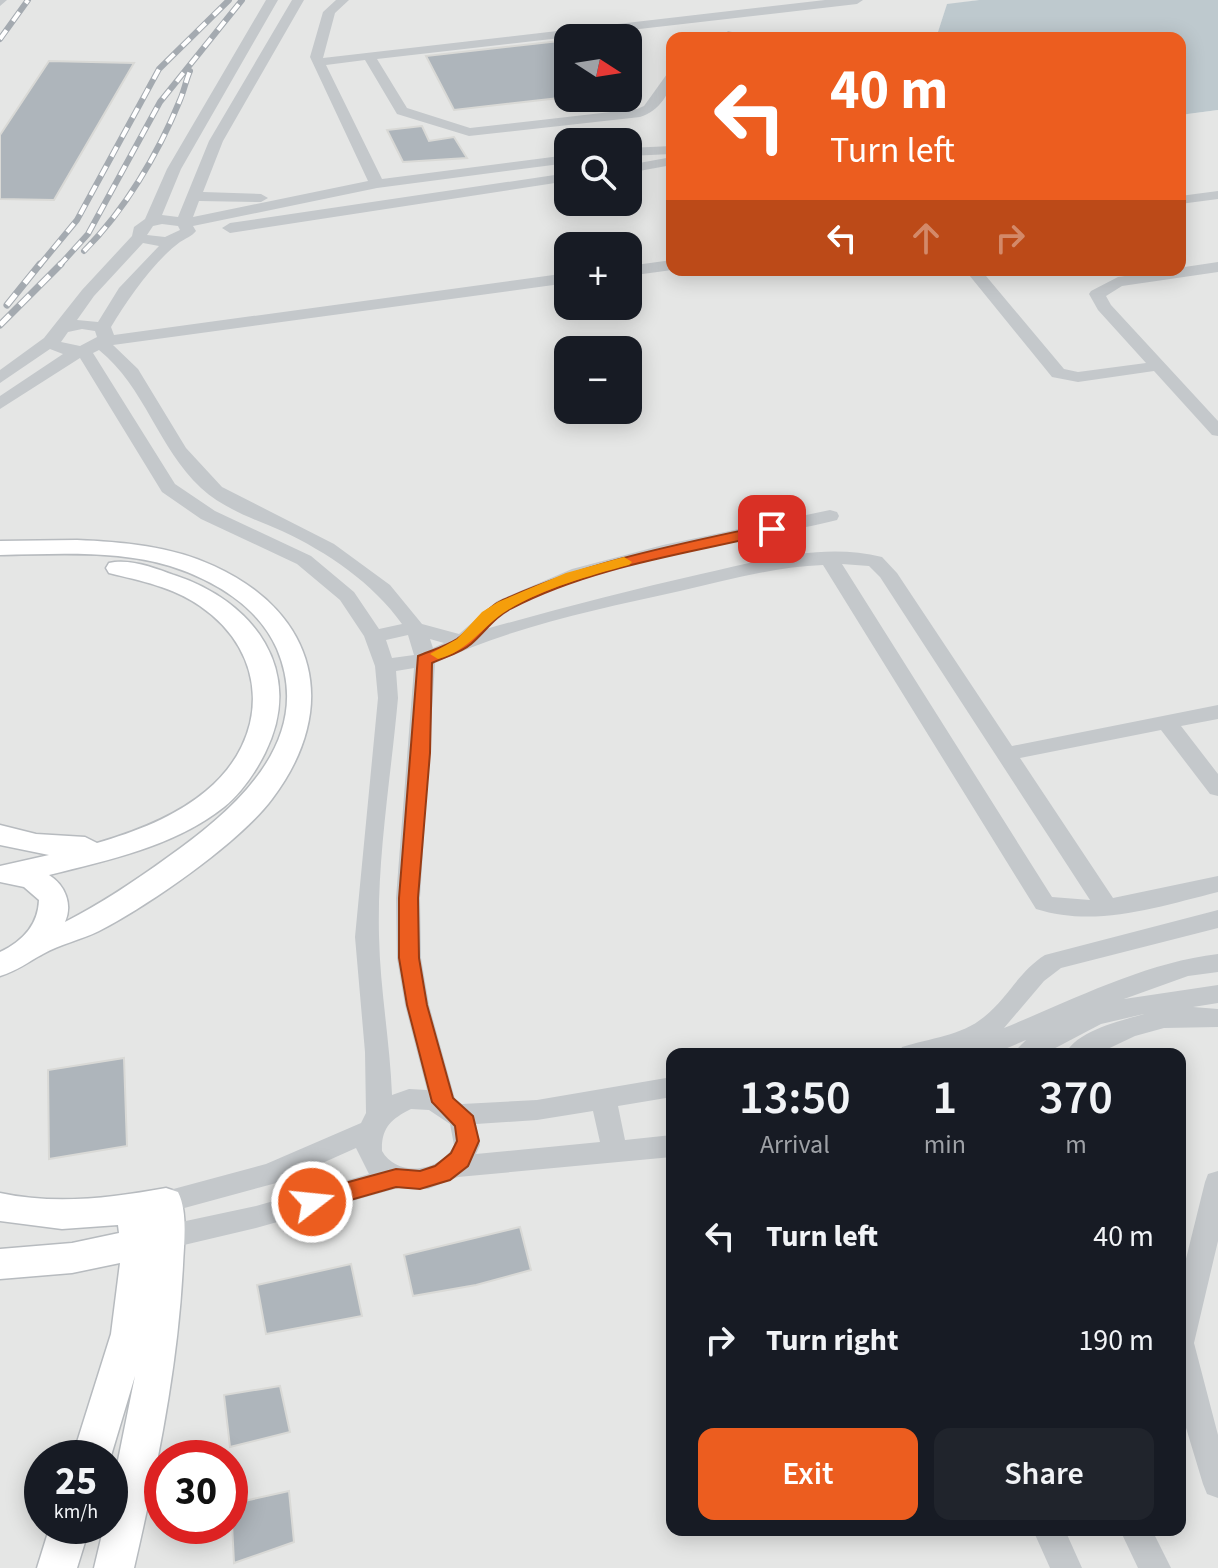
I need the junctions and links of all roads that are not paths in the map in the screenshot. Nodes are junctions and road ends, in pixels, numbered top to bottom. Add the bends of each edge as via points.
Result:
1 (272, 0) edge
2 (298, 0) edge
3 (343, 0) edge
4 (857, 0) edge
5 (369, 56) junction
6 (318, 62) junction
7 (666, 85) edge
8 (666, 150) edge
9 (642, 151) edge
10 (666, 152) edge
11 (554, 161) edge
12 (642, 163) edge
13 (554, 179) edge
14 (377, 184) junction
15 (1218, 195) edge
16 (191, 196) junction
17 (298, 199) junction
18 (1186, 199) edge
19 (151, 222) junction
20 (182, 230) junction
21 (140, 237) junction
22 (666, 266) edge
23 (1218, 267) edge
24 (642, 269) edge
25 (1186, 272) edge
26 (978, 276) edge
27 (1158, 276) edge
28 (554, 280) edge
29 (57, 334) junction
30 (96, 341) junction
31 (1157, 366) junction
32 (0, 378) edge
33 (0, 404) edge
34 (1218, 431) edge
35 (830, 516) dead end
36 (0, 548) edge
37 (84, 555) junction
38 (828, 557) junction
39 (0, 565) edge
40 (415, 628) junction
41 (374, 636) junction
42 (463, 642) junction
43 (424, 660) junction
44 (385, 666) junction
45 (1218, 712) edge
46 (1166, 722) junction
47 (1006, 754) junction
48 (1218, 789) edge
49 (0, 835) edge
50 (110, 848) junction
51 (7, 874) edge
52 (1218, 884) edge
53 (1106, 906) junction
54 (1218, 919) edge
55 (37, 944) junction
56 (1218, 963) edge
57 (0, 966) edge
58 (1218, 994) edge
59 (1218, 1018) edge
60 (931, 1048) edge
61 (982, 1048) edge
62 (1034, 1048) edge
63 (1086, 1048) edge
64 (666, 1088) edge
65 (603, 1099) junction
66 (452, 1108) junction
67 (374, 1123) junction
68 (666, 1147) edge
69 (615, 1152) junction
70 (452, 1167) junction
71 (396, 1178) junction
72 (1218, 1182) edge
73 (0, 1207) edge
74 (151, 1223) junction
75 (0, 1264) edge
76 (1186, 1318) edge
77 (1186, 1370) edge
78 (97, 1440) edge
79 (1218, 1484) edge
80 (128, 1505) edge
81 (1052, 1536) edge
82 (1139, 1536) edge
83 (64, 1544) edge
84 (120, 1544) edge
85 (127, 1544) edge
86 (57, 1568) edge
87 (114, 1568) edge
88 (129, 1568) edge
89 (1066, 1568) edge
90 (1155, 1568) edge

1 - 19 street via 174,169
2 - 16 street via 216,141
3 - 6 street via 329,12
4 - 5 street via 711,22
5 - 6 street
5 - 7 street via 402,111 469,132 640,113
6 - 14 street
8 - 9 street
10 - 12 street
11 - 14 street
13 - 20 street
14 - 17 street
15 - 18 street
16 - 17 street
16 - 20 street
17 - 20 street
19 - 20 street via 170,219
19 - 21 street via 139,230
20 - 21 street via 158,242
20 - 30 street via 125,291
21 - 29 street
22 - 24 street
23 - 25 street
26 - 31 street via 1058,373 1078,377
27 - 31 street via 1118,282 1097,294
28 - 30 street
29 - 30 street via 82,324
29 - 30 street via 60,349
29 - 32 street
30 - 33 street
30 - 40 street via 132,372 173,444 205,483 334,551 375,584
30 - 41 street via 168,488 208,515 304,560 347,596
31 - 34 street
35 - 42 street via 571,576 504,605
36 - 37 main road
37 - 39 main road
37 - 50 main road via 200,593 226,611 249,635 263,661 268,687 266,716 255,746 239,774 214,800
37 - 55 main road via 165,558 240,589 284,629 301,685 300,721 265,789 235,821 100,917
38 - 42 street via 787,561 620,598
38 - 47 street via 868,559 881,566
38 - 53 street via 1041,900 1070,909
40 - 41 street
40 - 42 street
40 - 43 street
41 - 44 street
42 - 43 street
43 - 44 street
43 - 66 street via 408,898 409,958 417,1005
44 - 67 street via 387,726 367,937 378,1052
45 - 46 street
46 - 47 street
46 - 48 street
47 - 53 street
49 - 50 main road via 36,844
50 - 51 main road
51 - 55 main road via 37,882 51,896 51,925
52 - 53 street
54 - 60 street via 1054,961 1036,970 987,1028
55 - 57 main road
56 - 61 street via 1186,967 1126,988
58 - 62 street via 1109,1010 1073,1022
59 - 63 street via 1204,1015 1138,1027
64 - 65 street
65 - 66 street via 537,1110
65 - 69 street
66 - 67 street via 409,1099
66 - 70 street via 468,1131 468,1141
67 - 71 street via 366,1141 371,1159
67 - 74 street via 271,1174
68 - 69 street
69 - 70 street
70 - 71 street via 431,1178
71 - 74 street via 256,1217
72 - 76 street
73 - 74 main road via 31,1215
74 - 75 main road via 72,1258
74 - 78 main road via 129,1334
74 - 80 main road via 166,1288
77 - 79 street
81 - 89 street
82 - 90 street
83 - 86 main road
84 - 87 main road
85 - 88 street

